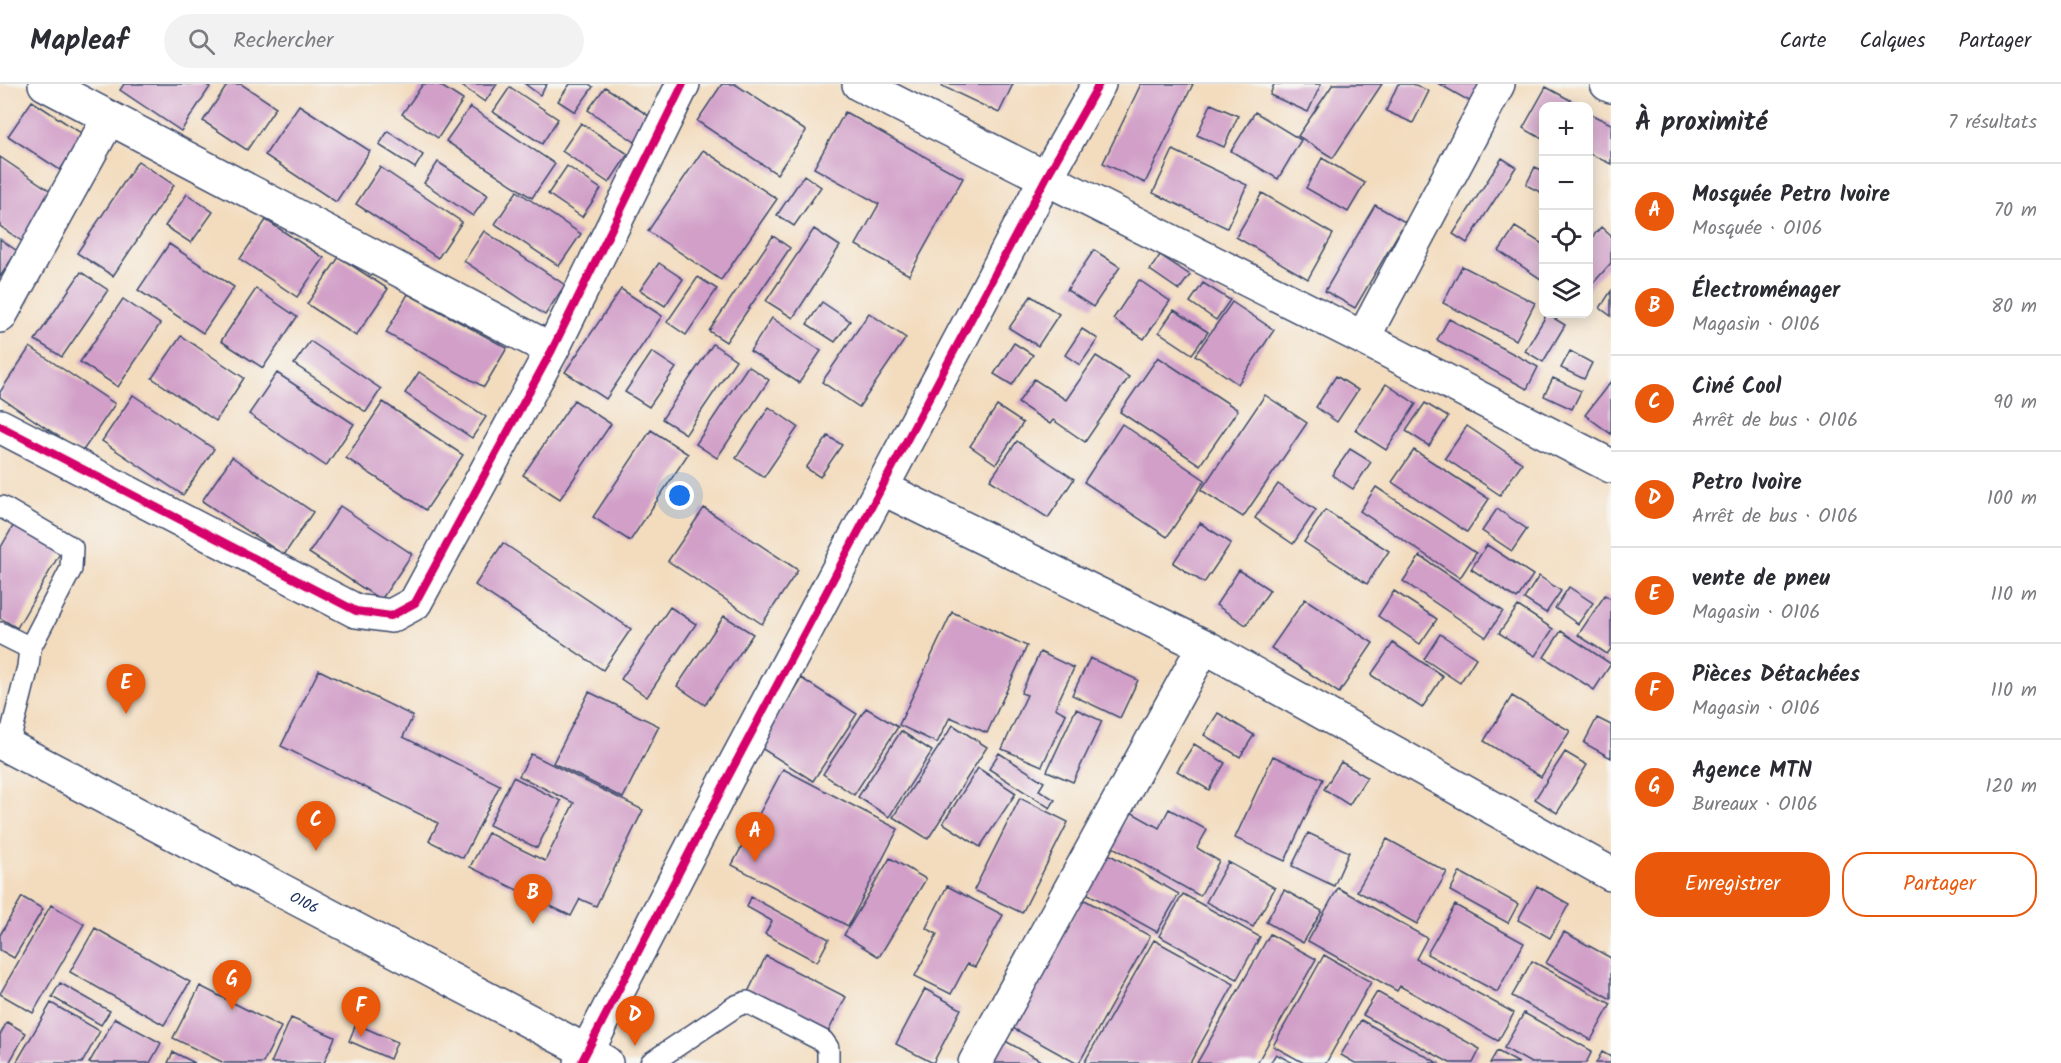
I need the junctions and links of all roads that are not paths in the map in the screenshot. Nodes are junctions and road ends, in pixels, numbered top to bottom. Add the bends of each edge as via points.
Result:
1 (45, 84) edge
2 (683, 84) edge
3 (859, 84) edge
4 (1099, 84) edge
5 (1498, 84) edge
6 (1606, 84) edge
7 (1611, 86) edge
8 (109, 118) junction
9 (1046, 178) junction
10 (0, 316) edge
11 (1363, 338) junction
12 (552, 350) junction
13 (0, 426) edge
14 (1611, 466) edge
15 (882, 488) junction
16 (0, 508) edge
17 (0, 633) edge
18 (1204, 646) junction
19 (30, 648) junction
20 (4, 744) edge
21 (1611, 874) edge
22 (591, 1059) edge
23 (651, 1063) edge
24 (828, 1063) edge
25 (975, 1063) edge

1 - 8 street
2 - 12 street
3 - 9 street
4 - 9 street
5 - 11 street
6 - 7 street
8 - 10 street
8 - 12 street
9 - 11 street
9 - 15 street
11 - 14 street
12 - 13 street via 415,603 391,616 356,611
15 - 18 street
15 - 22 street via 727,779
16 - 19 lane via 72,548 71,569
17 - 19 lane
18 - 21 street
18 - 25 street
19 - 20 lane via 28,667
20 - 22 street, O106
23 - 24 lane via 747,1002 823,1041 828,1048

